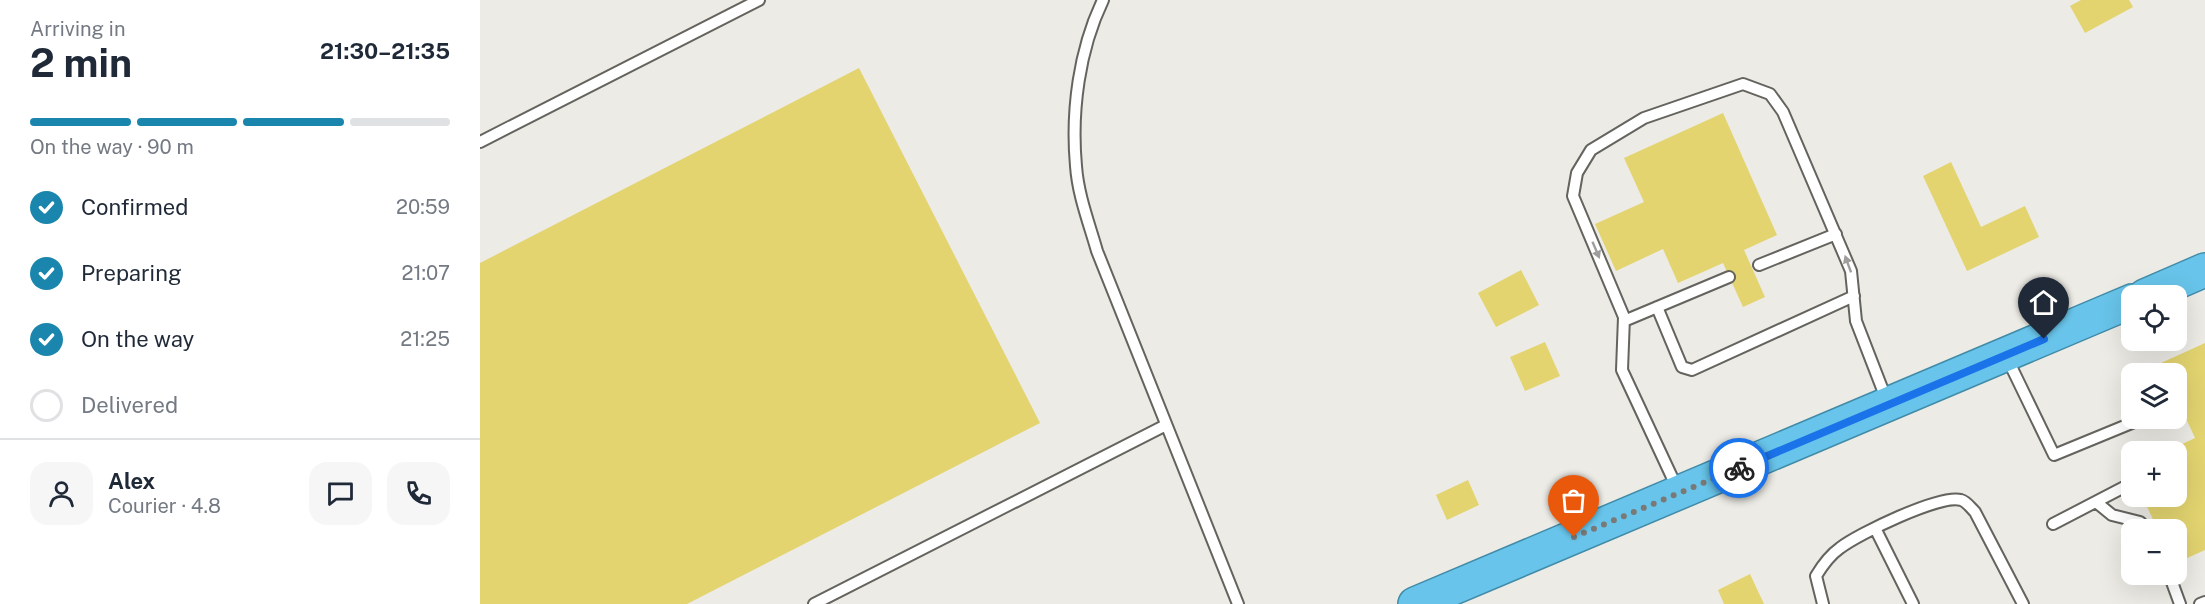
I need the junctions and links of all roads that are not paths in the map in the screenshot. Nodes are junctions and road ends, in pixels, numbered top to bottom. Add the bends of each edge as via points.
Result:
1 (759, 0) edge
2 (1103, 0) edge
3 (480, 142) edge
4 (1836, 234) junction
5 (1759, 265) dead end
6 (2205, 270) edge
7 (1729, 277) dead end
8 (2170, 285) edge
9 (1854, 296) junction
10 (2121, 306) edge
11 (1657, 307) junction
12 (1624, 321) junction
13 (2006, 355) junction
14 (1888, 405) junction
15 (1166, 425) junction
16 (2121, 427) edge
17 (2121, 489) edge
18 (1679, 493) junction
19 (2096, 502) junction
20 (2128, 519) edge
21 (2053, 524) dead end
22 (1875, 528) junction
23 (2173, 585) edge
24 (1424, 602) edge
25 (2205, 602) edge
26 (814, 604) edge
27 (1238, 604) edge
28 (1823, 604) edge
29 (1913, 604) edge
30 (2023, 604) edge
31 (2180, 604) edge
32 (2200, 604) edge

1 - 3 lane
2 - 15 lane via 1086,48 1077,94 1076,168 1097,251
4 - 5 lane
9 -> 4 lane via 1851,271
4 -> 12 lane via 1783,112 1770,94 1743,84 1644,118 1591,150 1577,173 1573,196
6 - 8 highway
7 - 11 lane
9 - 11 lane via 1692,370 1682,367
9 - 14 lane via 1856,321
10 - 13 highway
11 - 12 lane
12 - 18 lane via 1622,370
13 - 14 highway
13 - 16 lane via 2054,455
14 - 18 highway
15 - 26 lane
15 - 27 lane
17 - 19 lane
18 - 24 highway
19 - 20 lane via 2112,515
19 - 21 lane
22 - 28 lane via 1839,548 1823,565 1816,576
22 - 29 lane
22 - 30 lane via 1945,499 1962,500 1975,512
23 - 31 lane
25 - 32 lane

